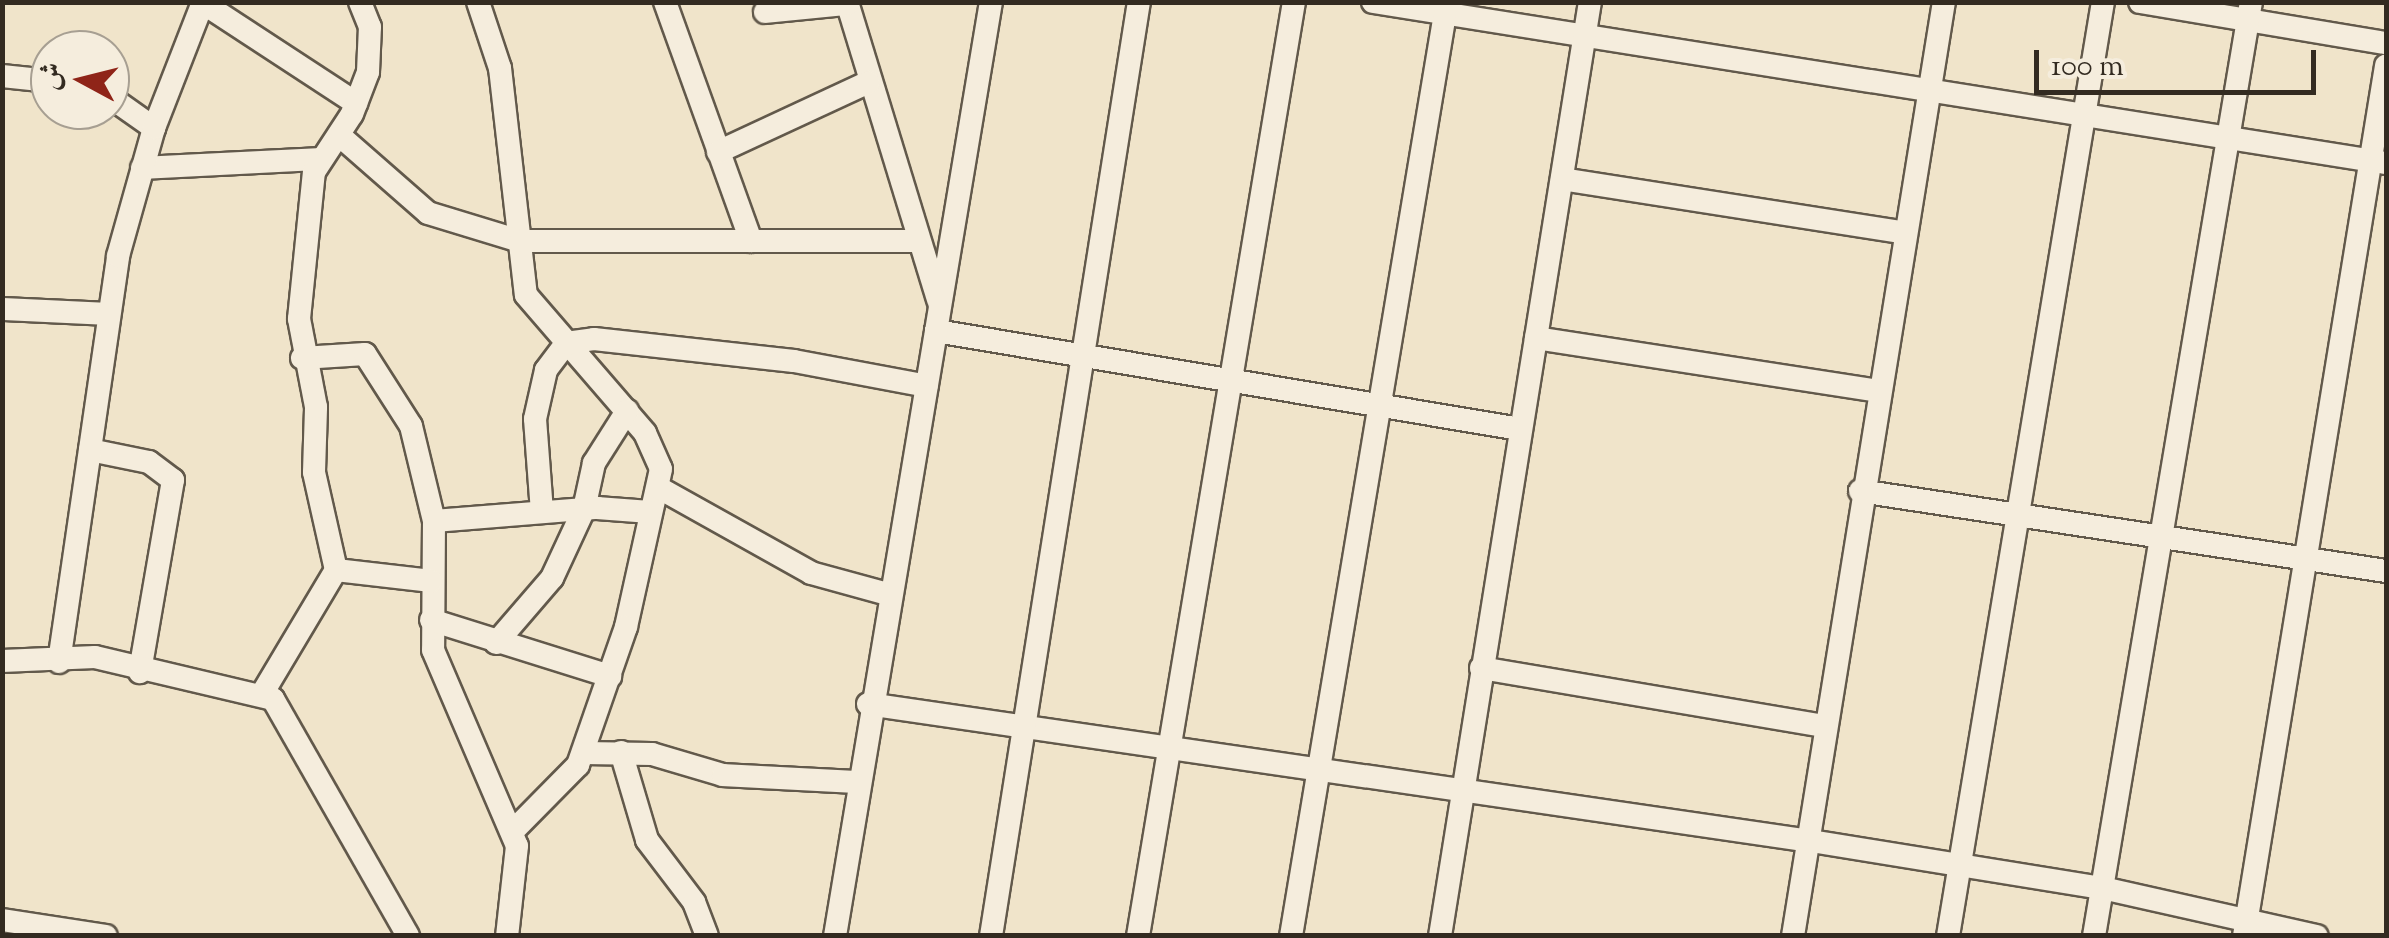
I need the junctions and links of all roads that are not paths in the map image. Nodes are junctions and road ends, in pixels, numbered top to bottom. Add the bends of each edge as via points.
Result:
1 (360, 2) edge
2 (478, 2) edge
3 (665, 2) edge
4 (991, 2) edge
5 (1139, 2) edge
6 (1294, 2) edge
7 (1373, 2) edge
8 (1590, 2) edge
9 (1944, 2) edge
10 (2103, 2) edge
11 (2140, 2) edge
12 (203, 3) edge
13 (847, 3) edge
14 (1446, 9) edge
15 (765, 12) dead end
16 (2249, 12) edge
17 (1586, 34) junction
18 (2386, 44) edge
19 (2386, 66) edge
20 (2, 76) edge
21 (30, 80) edge
22 (869, 82) junction
23 (1930, 94) junction
24 (356, 102) junction
25 (130, 111) edge
26 (2082, 113) junction
27 (154, 128) junction
28 (339, 135) junction
29 (2227, 137) junction
30 (718, 152) junction
31 (321, 159) junction
32 (2379, 162) edge
33 (142, 168) junction
34 (1562, 179) junction
35 (1905, 233) junction
36 (915, 241) junction
37 (520, 242) junction
38 (751, 242) junction
39 (939, 302) junction
40 (2, 309) edge
41 (109, 314) junction
42 (936, 330) junction
43 (1536, 338) junction
44 (566, 343) junction
45 (302, 358) junction
46 (1082, 359) junction
47 (1233, 383) junction
48 (927, 386) junction
49 (1877, 391) junction
50 (1375, 407) junction
51 (627, 411) junction
52 (1520, 429) junction
53 (90, 450) junction
54 (661, 489) junction
55 (1860, 491) junction
56 (584, 509) junction
57 (542, 512) junction
58 (650, 512) junction
59 (2018, 516) junction
60 (434, 521) junction
61 (2162, 538) junction
62 (2308, 561) junction
63 (336, 570) junction
64 (2386, 571) edge
65 (431, 581) junction
66 (887, 594) junction
67 (431, 620) junction
68 (496, 643) junction
69 (59, 662) junction
70 (3, 664) edge
71 (1481, 668) junction
72 (140, 672) junction
73 (610, 676) junction
74 (262, 694) junction
75 (868, 704) junction
76 (1823, 726) junction
77 (1019, 732) junction
78 (1170, 748) junction
79 (622, 752) junction
80 (583, 753) junction
81 (1319, 764) junction
82 (855, 782) junction
83 (1460, 786) junction
84 (512, 831) junction
85 (1810, 841) junction
86 (1960, 866) junction
87 (2102, 888) junction
88 (2, 920) edge
89 (2245, 929) edge
90 (96, 934) edge
91 (408, 936) edge
92 (508, 936) edge
93 (707, 936) edge
94 (835, 936) edge
95 (991, 936) edge
96 (1138, 936) edge
97 (1291, 936) edge
98 (1440, 936) edge
99 (1793, 936) edge
100 (1948, 936) edge
101 (2094, 936) edge
102 (2317, 936) edge

1 - 24 street via 372,50
2 - 37 street via 500,68
3 - 30 street
4 - 39 street
5 - 46 street
6 - 47 street
7 - 14 street
8 - 17 street
9 - 23 street
10 - 26 street
11 - 16 street
12 - 24 street
12 - 27 street
13 - 15 street
13 - 22 street
14 - 17 street
14 - 50 street
16 - 18 street
16 - 29 street
17 - 23 street
17 - 34 street
19 - 32 street
20 - 21 street
22 - 30 street
22 - 36 street
23 - 26 street
23 - 35 street
24 - 28 street
25 - 27 street
26 - 29 street
26 - 59 street
27 - 33 street
28 - 31 street
28 - 37 street via 416,206
29 - 32 street
29 - 61 street
30 - 38 street
31 - 33 street
31 - 45 street via 299,319
32 - 62 street
33 - 41 street
34 - 35 street
34 - 43 street
35 - 49 street
36 - 38 street
36 - 39 street
37 - 38 street
37 - 44 street via 532,307
39 - 42 street
40 - 41 street
41 - 53 street
42 - 46 street
42 - 48 street
43 - 49 street
43 - 52 street
44 - 48 street via 594,338 794,361
44 - 51 street
44 - 57 street via 546,370 535,419
45 - 60 street via 351,352 374,363 412,426
45 - 63 street
46 - 47 street
46 - 77 street
47 - 50 street
47 - 78 street
48 - 66 street
49 - 55 street
50 - 52 street
50 - 81 street
51 - 54 street via 656,450
51 - 56 street via 594,463
52 - 71 street
53 - 69 street
53 - 72 street via 149,462 173,480
54 - 58 street
54 - 66 street via 811,573
55 - 59 street
55 - 76 street
56 - 57 street
56 - 58 street
56 - 68 street via 552,578
57 - 60 street
58 - 73 street
59 - 61 street
59 - 86 street
60 - 65 street
61 - 62 street
61 - 87 street
62 - 64 street
62 - 89 street
63 - 65 street
63 - 74 street
65 - 67 street
66 - 75 street
67 - 68 street
67 - 84 street via 442,676
68 - 73 street
69 - 70 street
69 - 72 street via 95,658
71 - 76 street
71 - 83 street
72 - 74 street
73 - 80 street
74 - 91 street via 296,727
75 - 77 street
75 - 82 street
76 - 85 street
77 - 78 street
77 - 95 street
78 - 81 street
78 - 96 street
79 - 80 street
79 - 82 street via 724,775
79 - 93 street via 646,840 694,902
80 - 84 street via 567,780
81 - 83 street
81 - 97 street
82 - 94 street
83 - 85 street
83 - 98 street
84 - 92 street via 518,878
85 - 86 street
85 - 99 street
86 - 87 street
86 - 100 street
87 - 89 street
87 - 101 street
88 - 90 street
89 - 102 street

